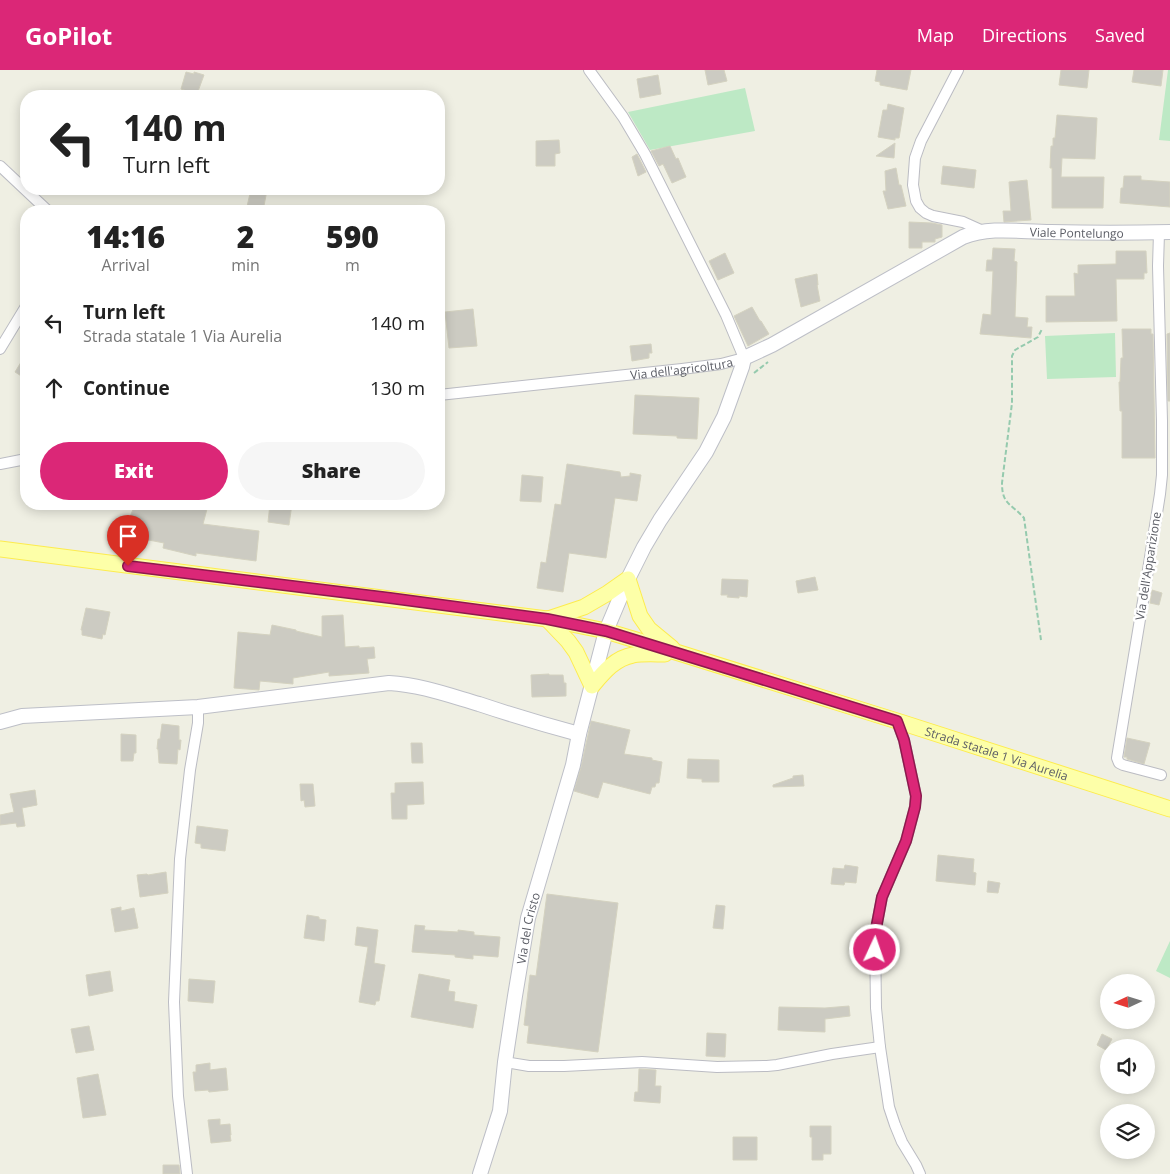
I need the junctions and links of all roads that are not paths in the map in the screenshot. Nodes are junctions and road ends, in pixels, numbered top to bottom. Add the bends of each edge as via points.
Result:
1 (589, 70) edge
2 (958, 70) edge
3 (0, 166) edge
4 (20, 185) edge
5 (31, 195) edge
6 (42, 205) edge
7 (983, 231) junction
8 (1164, 233) edge
9 (20, 316) edge
10 (0, 349) edge
11 (744, 358) junction
12 (445, 394) edge
13 (20, 460) edge
14 (0, 464) edge
15 (0, 548) edge
16 (628, 579) junction
17 (547, 619) junction
18 (606, 631) junction
19 (679, 653) junction
20 (592, 686) junction
21 (198, 707) junction
22 (897, 721) junction
23 (0, 722) edge
24 (578, 734) junction
25 (1161, 775) dead end
26 (1170, 809) edge
27 (880, 1047) junction
28 (505, 1062) junction
29 (187, 1174) edge
30 (480, 1174) edge
31 (920, 1174) edge

1 - 11 street via 645,154 726,315
2 - 7 street via 920,141 913,185 916,201 926,213 963,222
3 - 4 street
5 - 6 street
7 - 8 street, Viale Pontelungo
7 - 11 street, Via dell'agricoltura via 963,237
8 - 25 street, Via dell'Apparizione via 1158,266 1162,475 1117,758 1123,765
9 - 10 street
11 - 12 street, Via dell'agricoltura via 682,369
11 - 16 street, Via del Cristo via 724,417 706,452 660,520
13 - 14 street
15 - 17 main road, Strada statale 1 Via Aurelia
16 - 17 main road via 584,607
16 - 18 street, Via del Cristo
16 - 19 main road via 640,616 649,629
17 - 18 main road, Strada statale 1 Via Aurelia
17 - 20 main road via 576,652
18 - 19 main road, Strada statale 1 Via Aurelia
18 - 20 street, Via del Cristo
19 - 20 main road via 625,657 606,669
19 - 22 main road, Strada statale 1 Via Aurelia
20 - 24 street, Via del Cristo
21 - 23 street via 31,715
21 - 24 street via 389,683 407,684
21 - 29 street via 180,859 174,1002 178,1096
22 - 26 main road, Strada statale 1 Via Aurelia
22 - 27 street via 916,796 906,841 882,897 875,934
24 - 28 street, Via del Cristo via 528,918
27 - 28 street via 777,1065 717,1067 642,1062 529,1066
27 - 31 street via 889,1107 902,1142
28 - 30 street, Via del Cristo via 500,1111

